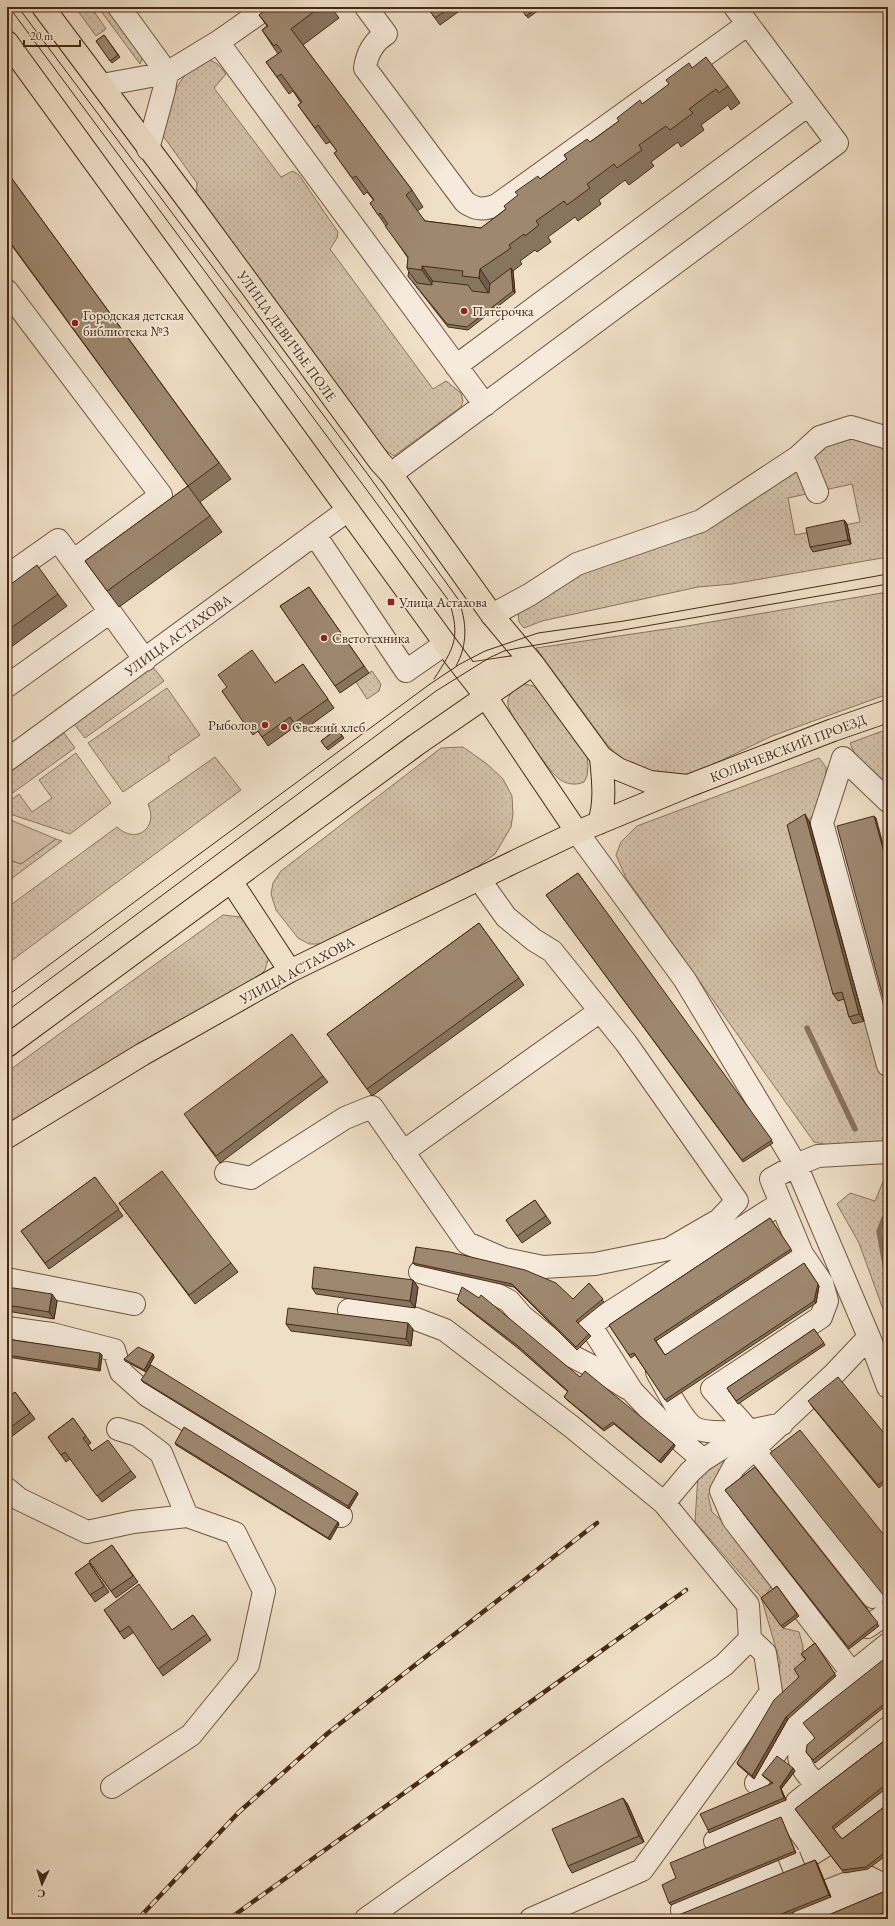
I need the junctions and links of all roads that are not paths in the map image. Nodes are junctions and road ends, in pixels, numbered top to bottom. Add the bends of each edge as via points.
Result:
1 (43, 7) edge
2 (119, 7) edge
3 (268, 7) edge
4 (366, 7) edge
5 (735, 7) edge
6 (748, 24) junction
7 (7, 42) edge
8 (218, 42) junction
9 (167, 73) junction
10 (102, 85) junction
11 (808, 105) junction
12 (148, 149) junction
13 (7, 291) edge
14 (456, 366) junction
15 (484, 405) junction
16 (888, 438) edge
17 (798, 457) junction
18 (391, 474) junction
19 (817, 492) dead end
20 (348, 510) junction
21 (315, 535) junction
22 (73, 560) junction
23 (7, 576) edge
24 (110, 612) junction
25 (492, 615) junction
26 (445, 644) junction
27 (145, 660) junction
28 (533, 664) junction
29 (468, 674) junction
30 (7, 686) edge
31 (486, 697) junction
32 (888, 712) edge
33 (833, 730) junction
34 (601, 757) junction
35 (843, 758) junction
36 (7, 760) edge
37 (688, 786) junction
38 (888, 801) edge
39 (599, 823) junction
40 (577, 832) junction
41 (479, 879) junction
42 (231, 882) junction
43 (290, 971) junction
44 (600, 1011) junction
45 (7, 1046) edge
46 (888, 1065) edge
47 (7, 1137) edge
48 (403, 1152) junction
49 (888, 1152) edge
50 (796, 1164) junction
51 (226, 1173) dead end
52 (781, 1203) junction
53 (792, 1251) junction
54 (420, 1272) dead end
55 (7, 1279) edge
56 (134, 1304) dead end
57 (761, 1306) edge
58 (349, 1310) dead end
59 (7, 1328) edge
60 (869, 1337) junction
61 (658, 1339) edge
62 (645, 1354) edge
63 (657, 1373) junction
64 (888, 1387) edge
65 (632, 1391) junction
66 (118, 1429) dead end
67 (752, 1439) junction
68 (703, 1460) junction
69 (11, 1499) edge
70 (664, 1503) junction
71 (187, 1516) junction
72 (341, 1516) dead end
73 (849, 1535) edge
74 (880, 1591) edge
75 (843, 1597) edge
76 (888, 1613) edge
77 (750, 1639) junction
78 (888, 1644) edge
79 (852, 1673) junction
80 (853, 1699) edge
81 (888, 1728) edge
82 (756, 1783) dead end
83 (818, 1785) junction
84 (112, 1787) dead end
85 (888, 1798) edge
86 (888, 1820) edge
87 (715, 1841) dead end
88 (829, 1843) junction
89 (794, 1869) junction
90 (886, 1883) edge
91 (688, 1906) edge
92 (366, 1919) edge
93 (531, 1919) edge
94 (803, 1919) edge

1 - 10 main road, УЛИЦА ДЕВИЧЬЕ ПОЛЕ
2 - 9 street
3 - 8 street
4 - 6 street via 386,34 376,40 366,57 366,68 464,202 474,208 487,209 497,205
5 - 6 street
6 - 11 street
7 - 20 main road
8 - 9 street
8 - 14 street
9 - 10 street
9 - 12 street
10 - 12 main road, УЛИЦА ДЕВИЧЬЕ ПОЛЕ
11 - 14 street
11 - 15 street via 837,143
12 - 18 main road, УЛИЦА ДЕВИЧЬЕ ПОЛЕ
13 - 22 street via 161,495
14 - 15 street
15 - 18 street
16 - 17 street via 851,427 820,436
17 - 19 street via 806,465
17 - 25 street via 701,521 577,564
18 - 25 main road, УЛИЦА ДЕВИЧЬЕ ПОЛЕ
20 - 21 street, УЛИЦА АСТАХОВА
20 - 26 main road
21 - 26 street via 406,671
21 - 27 street, УЛИЦА АСТАХОВА
22 - 23 street via 58,540
22 - 24 street
24 - 27 street
24 - 30 street
25 - 28 main road, УЛИЦА ДЕВИЧЬЕ ПОЛЕ
26 - 29 main road
27 - 36 street, УЛИЦА АСТАХОВА
28 - 29 main road
28 - 31 main road
28 - 34 main road, УЛИЦА ДЕВИЧЬЕ ПОЛЕ
29 - 31 main road
31 - 40 main road
31 - 42 main road via 416,745
32 - 33 main road, КОЛЫЧЕВСКИЙ ПРОЕЗД
33 - 35 street
33 - 37 main road, КОЛЫЧЕВСКИЙ ПРОЕЗД
34 - 37 main road via 618,769 650,782
34 - 39 main road via 604,792
35 - 38 street
35 - 46 street via 822,823
37 - 39 main road, КОЛЫЧЕВСКИЙ ПРОЕЗД
39 - 40 main road, УЛИЦА АСТАХОВА
40 - 41 main road, УЛИЦА АСТАХОВА
40 - 50 street via 685,980
41 - 43 main road, УЛИЦА АСТАХОВА
41 - 44 street via 506,918 552,951
42 - 43 main road
42 - 45 main road
43 - 47 main road, УЛИЦА АСТАХОВА via 143,1054
44 - 48 street
44 - 48 street via 626,1043 737,1201 719,1220 669,1249 595,1264 543,1267 504,1259 467,1243
48 - 51 street via 372,1107 346,1118 251,1178
49 - 50 street via 818,1156
50 - 52 street via 771,1179
50 - 60 street
52 - 53 street
52 - 65 street via 590,1324
53 - 61 street
53 - 67 street via 822,1283 827,1301 821,1317 712,1390
54 - 65 street via 494,1293 509,1301 522,1316 570,1355
55 - 56 street
57 - 63 street
58 - 70 street via 416,1318 445,1330 572,1427
59 - 72 street via 52,1334 114,1350 121,1372 148,1396
60 - 64 street
60 - 67 street via 782,1424
62 - 63 street
63 - 67 street via 684,1417 694,1427
65 - 68 street via 673,1434
66 - 71 street via 137,1435 161,1453
67 - 68 street
67 - 74 street
67 - 79 street via 721,1491 733,1519
68 - 70 street
69 - 71 street via 87,1532 133,1522
70 - 77 street via 748,1605
71 - 84 street via 236,1533 264,1591 248,1665 191,1735
73 - 74 street
75 - 76 street via 867,1627
77 - 92 street via 724,1665
77 - 93 street via 765,1653 771,1692 642,1870
78 - 79 street
79 - 82 street via 800,1717
80 - 83 street via 805,1737 799,1758 803,1769
81 - 83 street
83 - 88 street via 797,1802
85 - 88 street
86 - 88 street via 845,1853
87 - 88 street via 785,1812
88 - 91 street via 804,1859
89 - 90 street via 806,1899 866,1876
89 - 91 street
89 - 91 street via 784,1847
90 - 94 street

